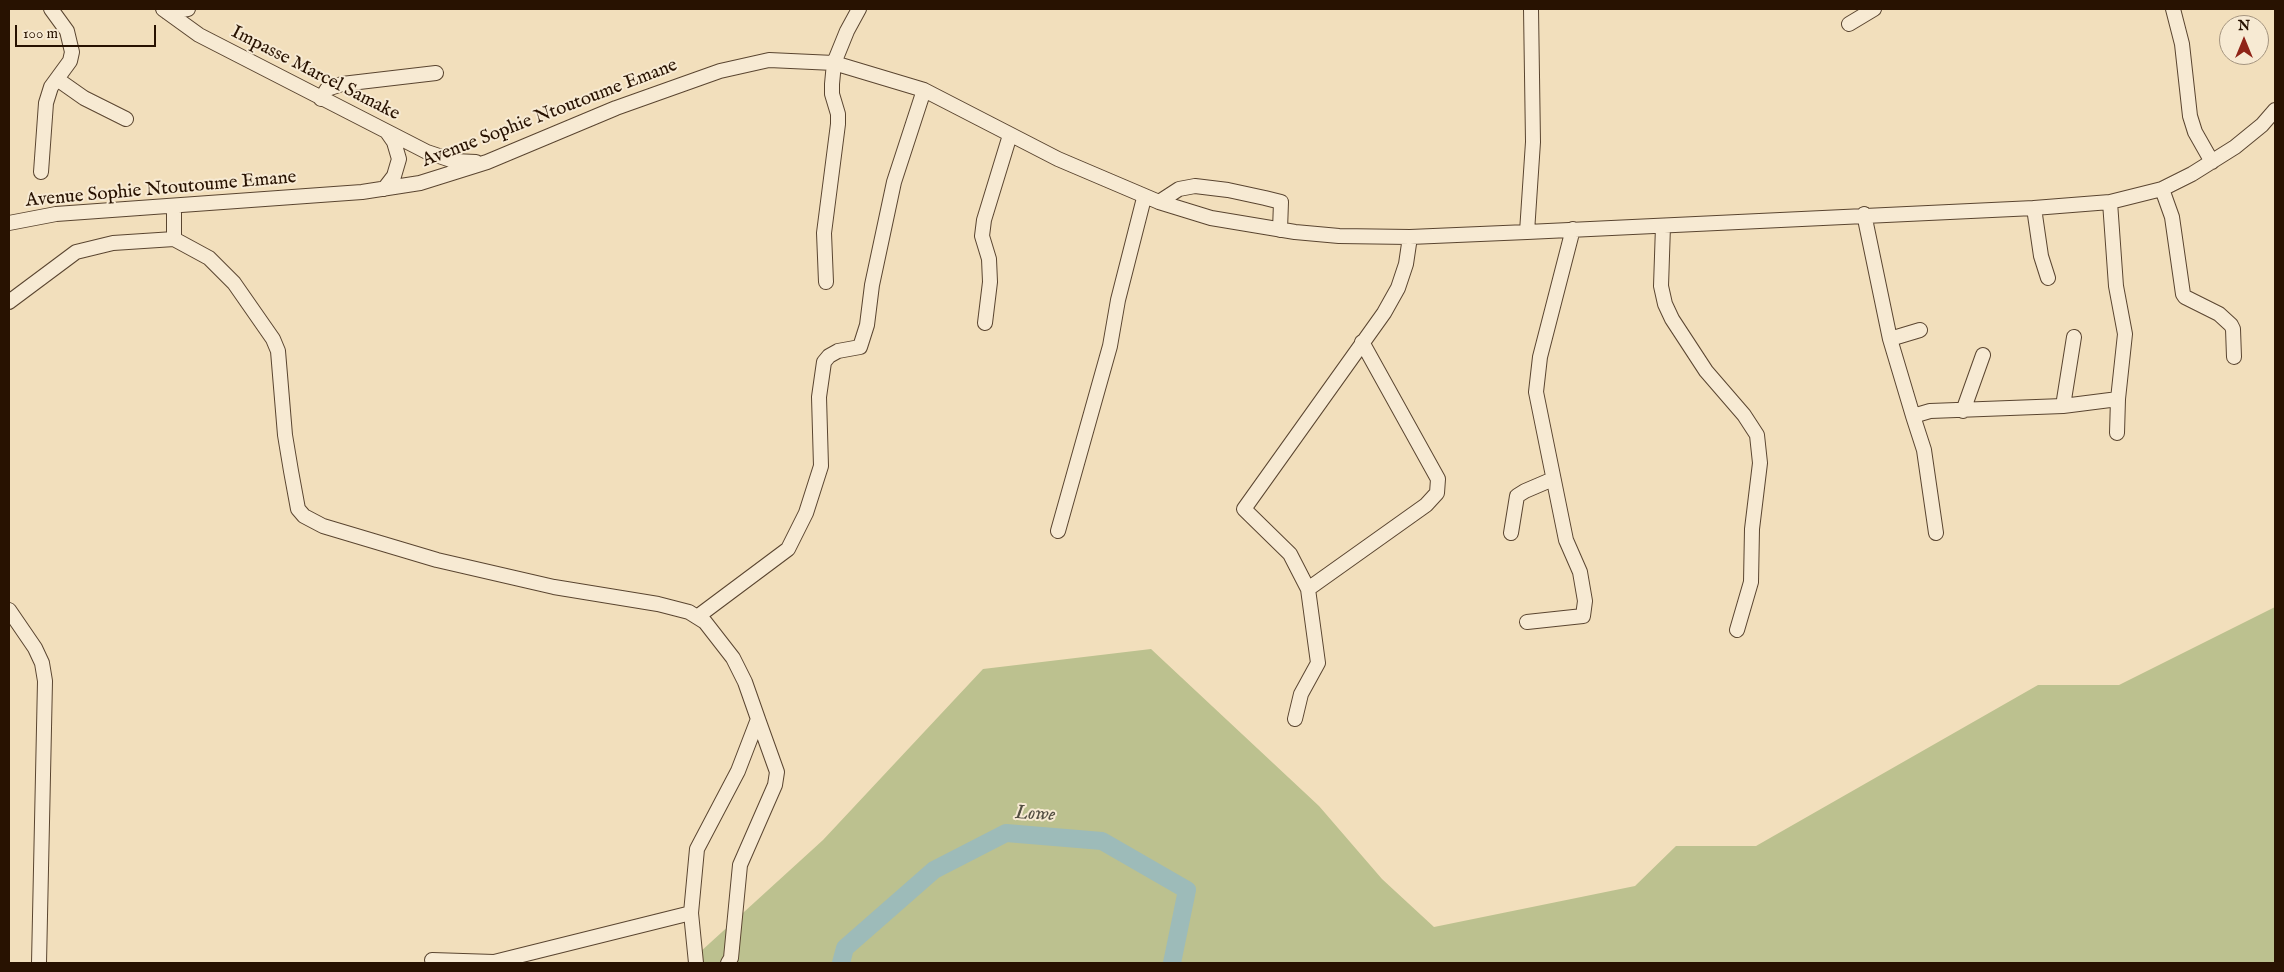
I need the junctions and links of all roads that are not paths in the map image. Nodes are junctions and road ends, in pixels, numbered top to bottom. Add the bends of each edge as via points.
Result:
1 (50, 9) edge
2 (188, 9) edge
3 (860, 9) edge
4 (1531, 9) edge
5 (1874, 9) edge
6 (2173, 9) edge
7 (165, 11) edge
8 (1849, 24) dead end
9 (834, 63) junction
10 (436, 73) dead end
11 (56, 79) junction
12 (924, 90) junction
13 (321, 99) junction
14 (2275, 110) edge
15 (126, 119) dead end
16 (387, 131) junction
17 (1010, 135) junction
18 (427, 152) junction
19 (487, 162) junction
20 (2212, 162) junction
21 (41, 172) dead end
22 (432, 179) junction
23 (2162, 189) junction
24 (384, 190) junction
25 (1144, 198) junction
26 (1158, 202) junction
27 (2110, 202) junction
28 (174, 207) junction
29 (2034, 208) junction
30 (1864, 214) junction
31 (9, 223) edge
32 (1663, 226) junction
33 (1573, 229) junction
34 (1280, 230) junction
35 (1527, 232) junction
36 (1410, 237) junction
37 (174, 239) junction
38 (2048, 278) dead end
39 (826, 282) dead end
40 (9, 302) edge
41 (985, 323) dead end
42 (1920, 330) dead end
43 (2074, 337) dead end
44 (1890, 339) junction
45 (1362, 342) junction
46 (1983, 355) dead end
47 (2234, 357) dead end
48 (2118, 399) junction
49 (2063, 406) junction
50 (1962, 410) junction
51 (1912, 416) junction
52 (2117, 433) dead end
53 (1552, 479) junction
54 (1058, 531) dead end
55 (1511, 533) dead end
56 (1936, 533) dead end
57 (1308, 589) junction
58 (9, 610) edge
59 (697, 617) junction
60 (1527, 622) dead end
61 (1737, 630) dead end
62 (758, 719) junction
63 (1295, 719) dead end
64 (691, 913) junction
65 (432, 960) dead end
66 (39, 963) edge
67 (696, 963) edge
68 (728, 963) edge

1 - 11 street via 67,31 72,52 70,61
2 - 7 street
3 - 9 street
4 - 35 street via 1533,142
5 - 8 street
6 - 20 street via 2182,44 2190,116
7 - 13 street, Impasse Marcel Samake via 199,35
9 - 12 street, Avenue Sophie Ntoutoume Emane
9 - 19 street, Avenue Sophie Ntoutoume Emane via 769,60 720,71 616,108
9 - 39 street via 832,94 838,124 824,233
10 - 13 street via 342,84 327,89
11 - 15 street via 91,102
11 - 21 street via 46,103
12 - 17 street, Avenue Sophie Ntoutoume Emane
12 - 59 street via 894,182 860,347 838,351 824,362 819,397 821,466 806,513 788,549
13 - 16 street, Impasse Marcel Samake
14 - 20 street, Avenue Sophie Ntoutoume Emane via 2262,125
16 - 18 street, Impasse Marcel Samake
16 - 24 street via 399,159 394,176
17 - 25 street, Avenue Sophie Ntoutoume Emane
17 - 41 street via 984,220 982,236 989,258 990,282
18 - 19 street, Impasse Marcel Samake via 462,162
18 - 22 street via 435,169
19 - 22 street, Avenue Sophie Ntoutoume Emane
20 - 23 street, Avenue Sophie Ntoutoume Emane
22 - 24 street, Avenue Sophie Ntoutoume Emane
23 - 27 street, Avenue Sophie Ntoutoume Emane
23 - 47 street via 2172,217 2183,294 2219,314 2231,325
24 - 28 street, Avenue Sophie Ntoutoume Emane
25 - 26 street, Avenue Sophie Ntoutoume Emane
25 - 54 street via 1124,272 1110,346
26 - 34 street, Avenue Sophie Ntoutoume Emane via 1211,218
26 - 34 street via 1189,186 1204,186 1282,202
27 - 29 street, Avenue Sophie Ntoutoume Emane
27 - 48 street via 2116,286 2125,334
28 - 31 street, Avenue Sophie Ntoutoume Emane via 56,214
28 - 37 street
29 - 30 street, Avenue Sophie Ntoutoume Emane
29 - 38 street
30 - 32 street, Avenue Sophie Ntoutoume Emane
30 - 44 street
32 - 33 street, Avenue Sophie Ntoutoume Emane
32 - 61 street via 1661,286 1665,304 1706,370 1757,435 1760,463 1752,529 1751,582
33 - 35 street, Avenue Sophie Ntoutoume Emane
33 - 53 street via 1540,357 1536,392
34 - 36 street, Avenue Sophie Ntoutoume Emane via 1339,236
35 - 36 street, Avenue Sophie Ntoutoume Emane
36 - 45 street via 1398,288
37 - 40 street via 113,243 76,252
37 - 59 street via 209,258 234,283 273,339 278,351 291,471 298,508 304,516 332,528 438,560 554,587 658,604
42 - 44 street
43 - 49 street
44 - 51 street
45 - 57 street via 1244,509 1290,554
45 - 57 street via 1438,478 1437,493 1426,505
46 - 50 street
48 - 49 street
48 - 52 street
49 - 50 street
50 - 51 street via 1930,411
51 - 56 street via 1924,450
53 - 55 street via 1517,496
53 - 60 street via 1566,540 1580,572 1585,602 1583,616
57 - 63 street via 1318,663 1302,694
58 - 66 street via 36,648 45,681
59 - 62 street via 733,658
62 - 64 street via 738,771 697,849
62 - 68 street via 777,772 740,865
64 - 65 street via 494,962
64 - 67 street

